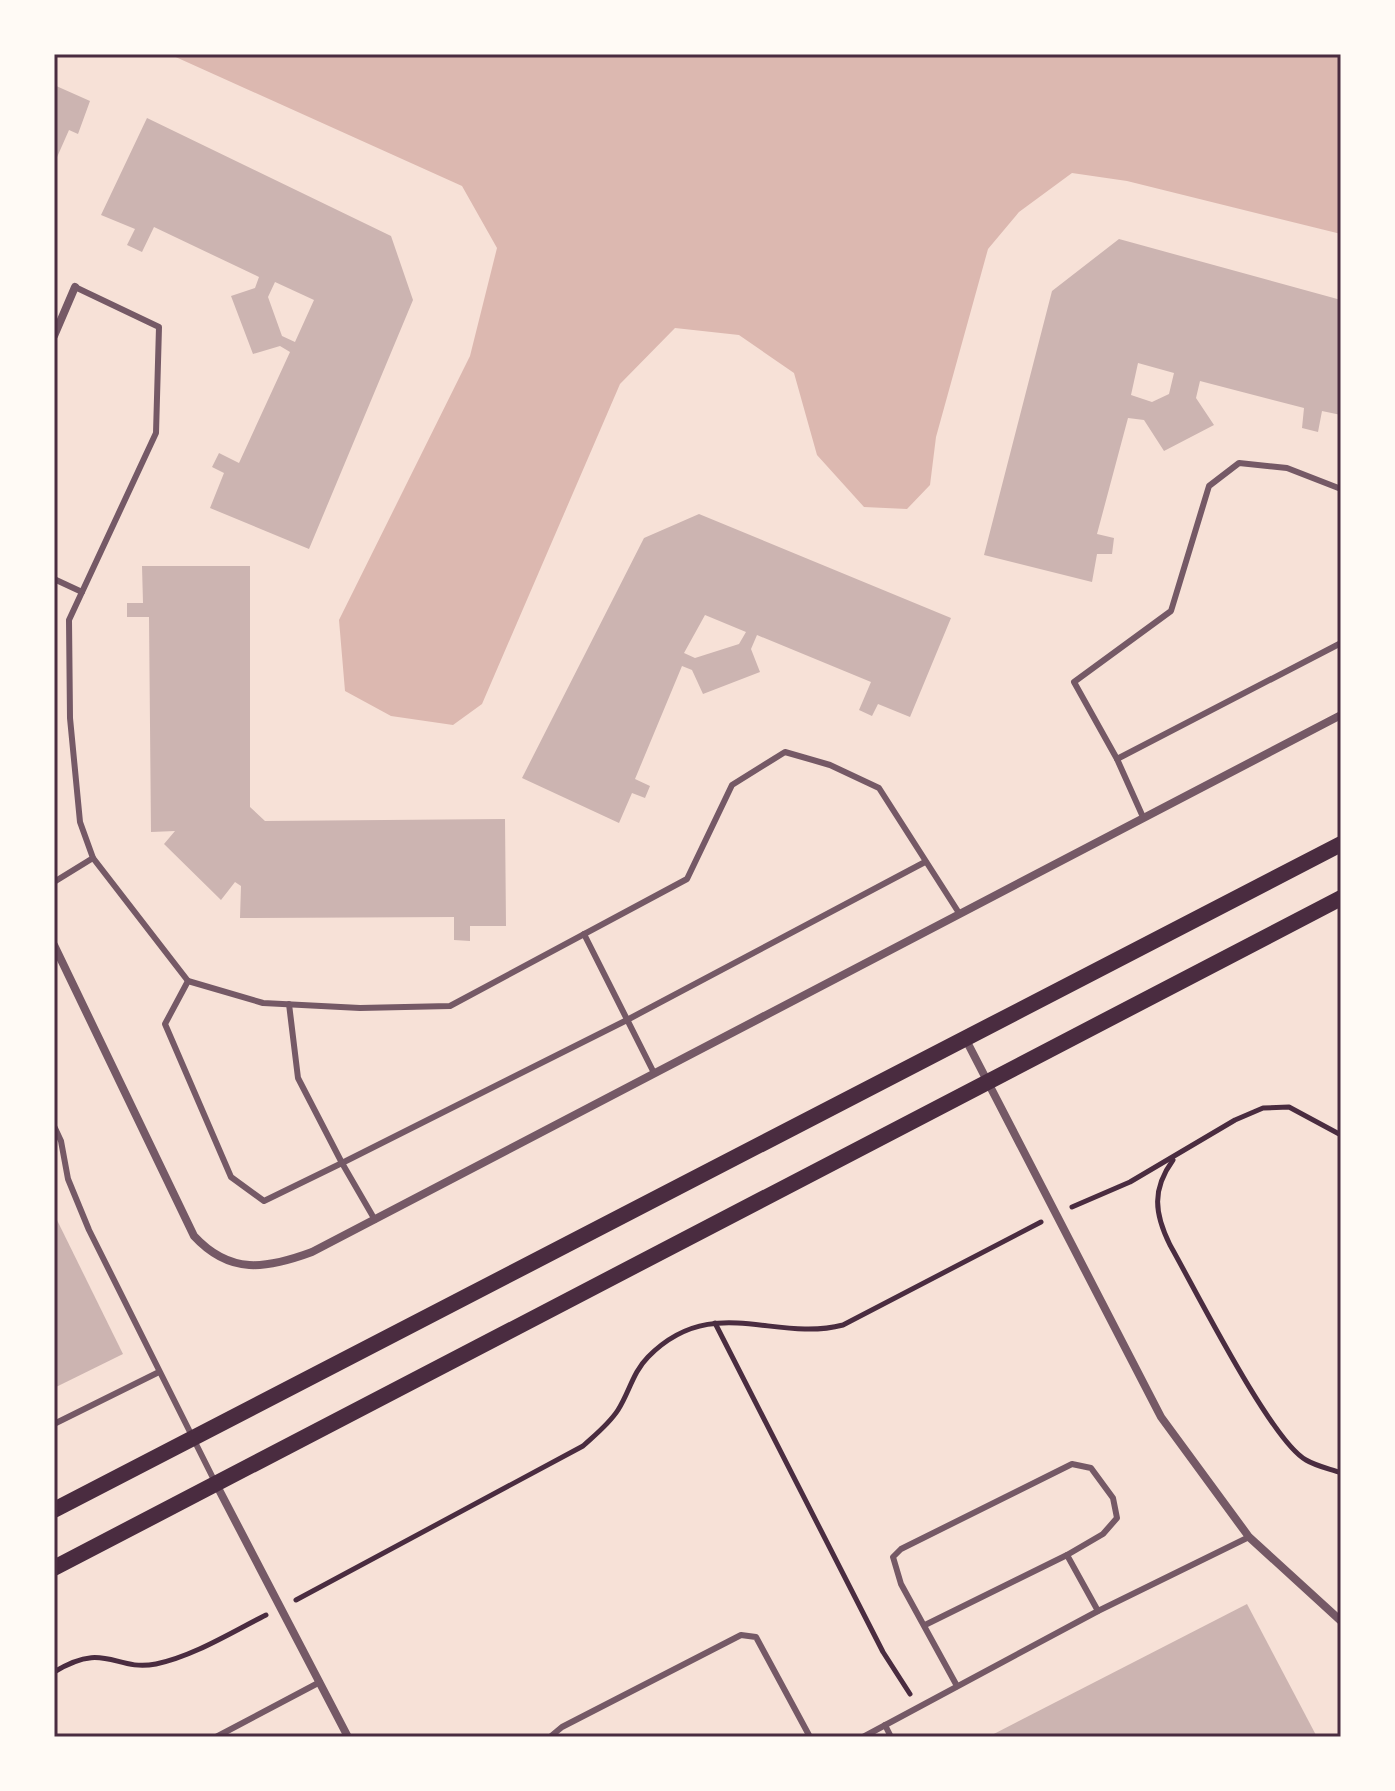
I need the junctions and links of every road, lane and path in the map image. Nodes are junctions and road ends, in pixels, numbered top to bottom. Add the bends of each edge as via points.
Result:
1 (75, 287) joint
2 (54, 336) edge
3 (1341, 489) edge
4 (54, 579) edge
5 (82, 592) junction
6 (1341, 643) edge
7 (1341, 715) edge
8 (1117, 759) junction
9 (1143, 817) junction
10 (1341, 844) edge
11 (93, 858) junction
12 (925, 862) junction
13 (54, 882) edge
14 (1341, 898) edge
15 (959, 913) junction
16 (584, 934) junction
17 (54, 945) edge
18 (188, 981) junction
19 (289, 1004) junction
20 (627, 1020) junction
21 (964, 1037) junction
22 (654, 1073) junction
23 (987, 1082) junction
24 (54, 1126) edge
25 (1341, 1135) edge
26 (1176, 1155) junction
27 (342, 1163) junction
28 (1055, 1215) junction
29 (375, 1220) junction
30 (715, 1323) junction
31 (159, 1372) junction
32 (54, 1424) edge
33 (192, 1438) junction
34 (1341, 1473) edge
35 (215, 1484) junction
36 (54, 1510) edge
37 (1249, 1537) junction
38 (1067, 1555) junction
39 (54, 1568) edge
40 (281, 1608) junction
41 (1098, 1611) junction
42 (1341, 1621) edge
43 (925, 1625) junction
44 (54, 1672) edge
45 (320, 1682) junction
46 (957, 1686) junction
47 (918, 1707) junction
48 (885, 1725) junction
49 (216, 1737) edge
50 (348, 1737) edge
51 (550, 1737) edge
52 (810, 1737) edge
53 (863, 1737) edge
54 (891, 1737) edge

1 - 2 street
1 - 5 lane via 159,327 156,433
3 - 8 lane via 1287,468 1239,463 1209,486 1171,611 1074,682
4 - 5 lane
5 - 11 lane via 69,620 70,718 80,822
6 - 8 lane
7 - 9 street
8 - 9 lane
9 - 15 street
10 - 21 main road
11 - 13 lane
11 - 18 lane
12 - 15 lane
12 - 16 lane via 879,788 785,752 732,785 687,879
12 - 20 lane
14 - 23 main road
15 - 22 street
16 - 19 lane via 450,1006
16 - 20 lane
17 - 29 street via 180,1210 209,1253 237,1264 275,1266
18 - 19 lane via 263,1003
18 - 27 lane via 165,1024 231,1177 264,1201
19 - 27 lane via 298,1078
20 - 22 lane
20 - 27 lane
21 - 23 street
21 - 33 main road
22 - 29 street
23 - 28 street
23 - 35 main road
24 - 31 lane via 89,1230
25 - 26 path via 1289,1107 1263,1108
26 - 28 path
26 - 34 path via 1161,1176 1156,1203 1170,1245 1291,1448 1306,1461
27 - 29 lane
28 - 30 path via 843,1325 817,1329
28 - 37 street via 1161,1417
30 - 40 path via 685,1332 649,1356 618,1410 583,1446
30 - 47 path via 883,1652
31 - 32 lane
31 - 33 lane
33 - 35 lane
33 - 36 main road
35 - 39 main road
35 - 40 street
37 - 41 lane
37 - 42 street
38 - 41 lane
38 - 43 lane
38 - 43 lane via 1103,1534 1117,1518 1113,1498 1091,1468 1072,1464 893,1557 901,1584
40 - 44 path via 172,1660 152,1665 95,1655
40 - 45 street
41 - 46 lane
43 - 46 lane
45 - 49 lane
45 - 50 street
46 - 47 lane
47 - 48 lane
48 - 53 lane
48 - 54 lane
51 - 52 lane via 741,1635 756,1637

